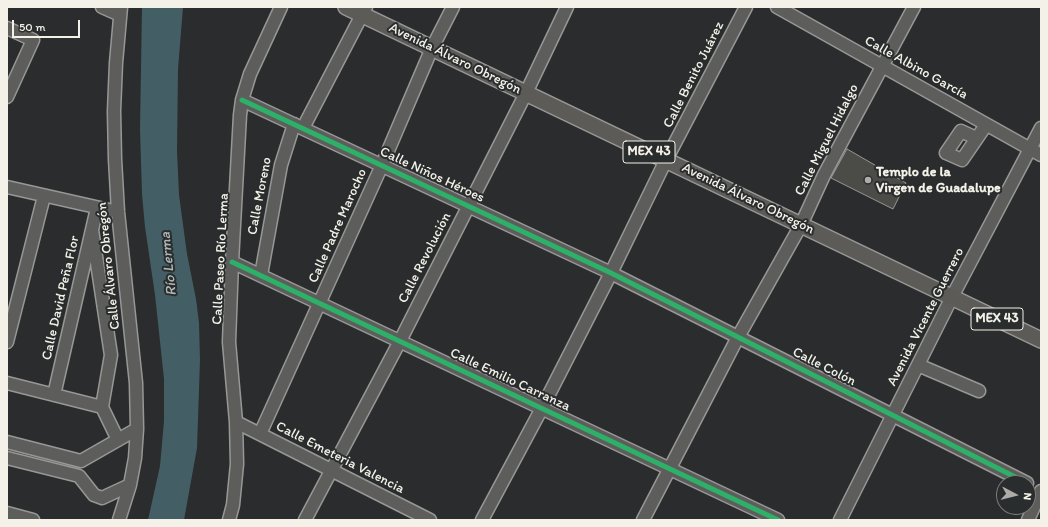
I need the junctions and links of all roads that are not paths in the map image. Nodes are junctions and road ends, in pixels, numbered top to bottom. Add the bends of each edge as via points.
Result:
1 (102, 7) edge
2 (281, 7) edge
3 (346, 7) edge
4 (453, 7) edge
5 (567, 7) edge
6 (746, 7) edge
7 (777, 7) edge
8 (914, 7) edge
9 (121, 11) edge
10 (364, 11) edge
11 (7, 28) edge
12 (432, 48) junction
13 (882, 66) junction
14 (526, 93) junction
15 (7, 97) edge
16 (242, 100) junction
17 (986, 125) junction
18 (298, 126) junction
19 (1041, 128) edge
20 (976, 138) dead end
21 (1030, 149) junction
22 (1041, 155) edge
23 (666, 160) junction
24 (382, 165) junction
25 (7, 187) edge
26 (44, 196) junction
27 (469, 206) junction
28 (97, 208) junction
29 (118, 212) junction
30 (802, 225) junction
31 (92, 230) junction
32 (232, 262) junction
33 (610, 273) junction
34 (261, 275) junction
35 (952, 297) junction
36 (320, 304) junction
37 (738, 337) junction
38 (1041, 340) edge
39 (400, 341) junction
40 (7, 342) edge
41 (918, 365) junction
42 (7, 383) edge
43 (979, 392) dead end
44 (54, 395) junction
45 (102, 407) junction
46 (542, 408) junction
47 (893, 415) junction
48 (236, 422) junction
49 (138, 429) junction
50 (260, 434) junction
51 (118, 440) junction
52 (7, 442) edge
53 (7, 458) edge
54 (81, 461) junction
55 (669, 469) junction
56 (332, 470) junction
57 (1012, 475) edge
58 (79, 476) junction
59 (130, 485) junction
60 (1041, 490) edge
61 (7, 514) edge
62 (25, 519) edge
63 (119, 520) edge
64 (229, 520) edge
65 (306, 520) edge
66 (430, 520) edge
67 (482, 520) edge
68 (643, 520) edge
69 (778, 520) edge
70 (840, 520) edge
71 (1028, 520) edge

1 - 9 street
2 - 16 street, Calle Paseo Río Lerma via 250,74
3 - 10 main road, Avenida Álvaro Obregón / MEX 43
4 - 12 street, Calle Padre Marocho
5 - 14 street, Calle Revolución
6 - 23 street, Calle Benito Juárez
7 - 13 street, Calle Albino García
8 - 13 street, Calle Miguel Hidalgo
9 - 29 street, Calle Álvaro Obregón via 114,111
10 - 12 main road, Avenida Álvaro Obregón / MEX 43
10 - 18 street, Calle Moreno
11 - 15 street via 33,40
12 - 14 main road, Avenida Álvaro Obregón / MEX 43
12 - 24 street, Calle Padre Marocho
13 - 17 street, Calle Albino García
13 - 30 street, Calle Miguel Hidalgo via 824,174
14 - 23 main road, Avenida Álvaro Obregón / MEX 43
14 - 27 street, Calle Revolución
16 - 18 street, Calle Niños Héroes
16 - 32 street, Calle Paseo Río Lerma
17 - 20 street
17 - 21 street, Calle Albino García
18 - 24 street, Calle Niños Héroes
18 - 34 street, Calle Moreno via 281,165
19 - 21 street, Avenida Vicente Guerrero
21 - 22 street, Calle Albino García
21 - 35 street, Avenida Vicente Guerrero
23 - 30 main road, Avenida Álvaro Obregón / MEX 43
23 - 33 street, Calle Benito Juárez
24 - 27 street, Calle Niños Héroes
24 - 36 street, Calle Padre Marocho
25 - 26 street
26 - 28 street
26 - 40 street
27 - 33 street, Calle Niños Héroes
27 - 39 street, Calle Revolución
28 - 29 street
28 - 31 street, Calle David Peña Flor
29 - 49 street, Calle Álvaro Obregón via 136,383
30 - 35 main road, Avenida Álvaro Obregón / MEX 43
30 - 37 street, Calle Miguel Hidalgo
31 - 44 street, Calle David Peña Flor
31 - 45 street via 111,355
32 - 34 street, Calle Emilio Carranza
32 - 48 street, Calle Paseo Río Lerma via 229,342
33 - 37 street, Calle Colón
33 - 46 street, Calle Benito Juárez
34 - 36 street, Calle Emilio Carranza
35 - 38 main road, Avenida Álvaro Obregón / MEX 43
35 - 41 street, Avenida Vicente Guerrero
36 - 39 street, Calle Emilio Carranza
36 - 50 street, Calle Padre Marocho
37 - 47 street, Calle Colón
37 - 55 street, Calle Miguel Hidalgo
39 - 46 street, Calle Emilio Carranza
39 - 56 street, Calle Revolución
41 - 43 street
41 - 47 street, Avenida Vicente Guerrero
42 - 44 street
44 - 45 street
45 - 51 street
46 - 55 street, Calle Emilio Carranza
46 - 67 street, Calle Benito Juárez
47 - 57 street, Calle Colón
47 - 70 street, Avenida Vicente Guerrero
48 - 50 street, Calle Emeteria Valencia
48 - 64 street, Calle Paseo Río Lerma via 237,464
49 - 51 street
49 - 59 street, Calle Álvaro Obregón
50 - 56 street, Calle Emeteria Valencia
51 - 54 street
52 - 54 street
53 - 58 street
54 - 58 street
55 - 68 street, Calle Miguel Hidalgo
55 - 69 street, Calle Emilio Carranza
56 - 65 street, Calle Revolución
56 - 66 street, Calle Emeteria Valencia
58 - 59 street via 94,495 102,498
59 - 63 street, Calle Álvaro Obregón
60 - 71 street
61 - 62 street

